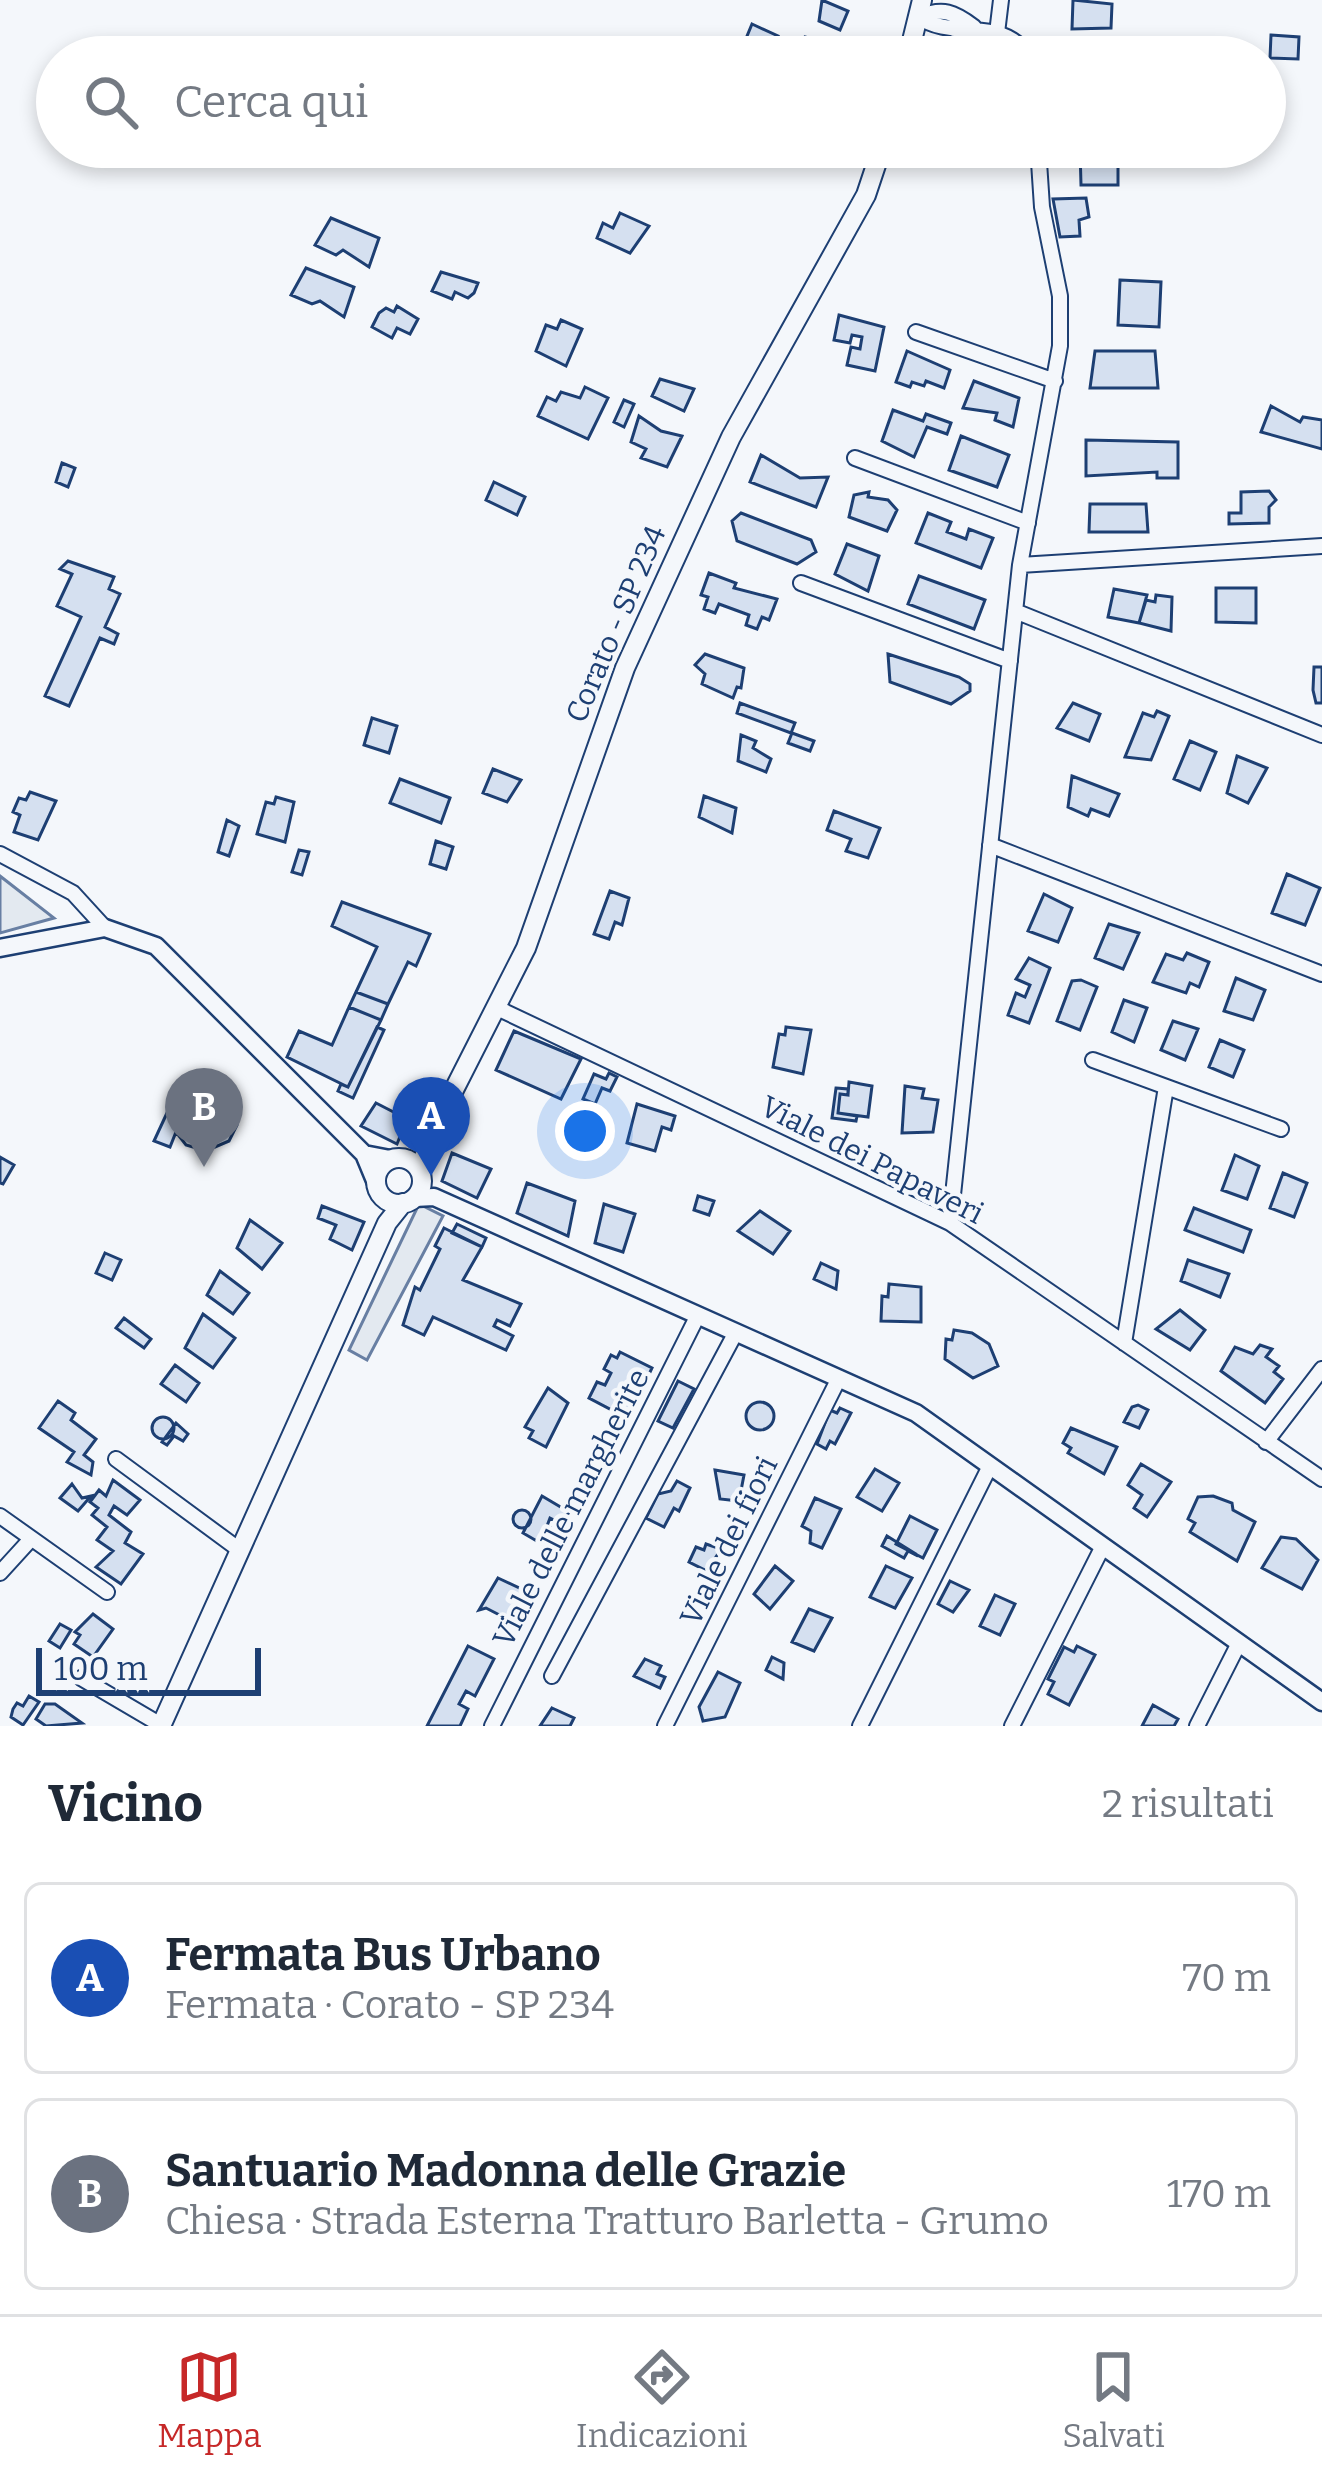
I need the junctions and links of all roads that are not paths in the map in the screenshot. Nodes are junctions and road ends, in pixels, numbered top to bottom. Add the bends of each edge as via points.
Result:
1 (950, 0) edge
2 (1001, 0) edge
3 (921, 8) edge
4 (974, 27) junction
5 (997, 33) junction
6 (958, 36) edge
7 (1003, 36) edge
8 (875, 168) edge
9 (1040, 168) edge
10 (916, 332) dead end
11 (1055, 381) junction
12 (855, 458) dead end
13 (1028, 523) junction
14 (1322, 546) edge
15 (1020, 565) junction
16 (801, 584) dead end
17 (1015, 611) junction
18 (1010, 661) junction
19 (1322, 735) edge
20 (990, 845) junction
21 (0, 854) edge
22 (105, 928) junction
23 (0, 948) edge
24 (1322, 974) edge
25 (495, 1007) junction
26 (1093, 1060) dead end
27 (1166, 1087) junction
28 (1282, 1129) dead end
29 (431, 1135) junction
30 (364, 1154) junction
31 (396, 1158) junction
32 (379, 1190) junction
33 (419, 1190) junction
34 (387, 1223) junction
35 (950, 1223) junction
36 (698, 1315) junction
37 (736, 1332) junction
38 (1124, 1342) junction
39 (1322, 1369) edge
40 (838, 1378) junction
41 (1267, 1442) junction
42 (116, 1460) dead end
43 (990, 1466) junction
44 (1322, 1479) edge
45 (0, 1516) edge
46 (31, 1538) junction
47 (1103, 1546) junction
48 (242, 1551) junction
49 (0, 1573) edge
50 (107, 1592) dead end
51 (1239, 1643) junction
52 (552, 1676) dead end
53 (81, 1678) dead end
54 (1322, 1702) edge
55 (161, 1726) edge
56 (492, 1726) edge
57 (664, 1726) edge
58 (860, 1726) edge
59 (1012, 1726) edge
60 (1197, 1726) edge

1 - 4 street
2 - 5 street
3 - 4 street via 948,29
4 - 5 street
4 - 6 street
5 - 7 street
8 - 25 main road, Corato - SP 234 via 731,437 625,668 526,948
9 - 11 street via 1060,296
10 - 11 street
11 - 13 street
12 - 13 street
13 - 15 street
14 - 15 street
15 - 17 street
16 - 18 street
17 - 18 street
17 - 19 street
18 - 20 street
20 - 24 street
20 - 35 street
21 - 22 street via 74,893
22 - 23 street
22 - 30 street via 156,946
25 - 29 main road, Corato - SP 234
25 - 35 street, Viale dei Papaveri
26 - 27 street
27 - 28 street
27 - 38 street
29 - 31 main road, Corato - SP 234
29 - 33 main road, Corato - SP 234
30 - 31 street
30 - 32 street
31 - 32 main road, Corato - SP 234 via 379,1169
31 - 33 main road
32 - 33 main road
32 - 34 main road
33 - 34 main road, Corato - SP 234
33 - 36 street
34 - 48 main road, Corato - SP 234
35 - 38 street, Viale dei Papaveri
36 - 37 street
36 - 56 street, Viale delle margherite
37 - 40 street
37 - 52 street
38 - 41 street, Viale dei Papaveri
39 - 41 street
40 - 43 street via 916,1413
40 - 57 street, Viale dei fiori
41 - 44 street, Viale dei Papaveri
42 - 48 street
43 - 47 street
43 - 58 street
45 - 46 street
46 - 49 street
46 - 50 street
47 - 51 street
47 - 59 street
48 - 55 main road, Corato - SP 234
51 - 54 street
51 - 60 street
53 - 55 street

